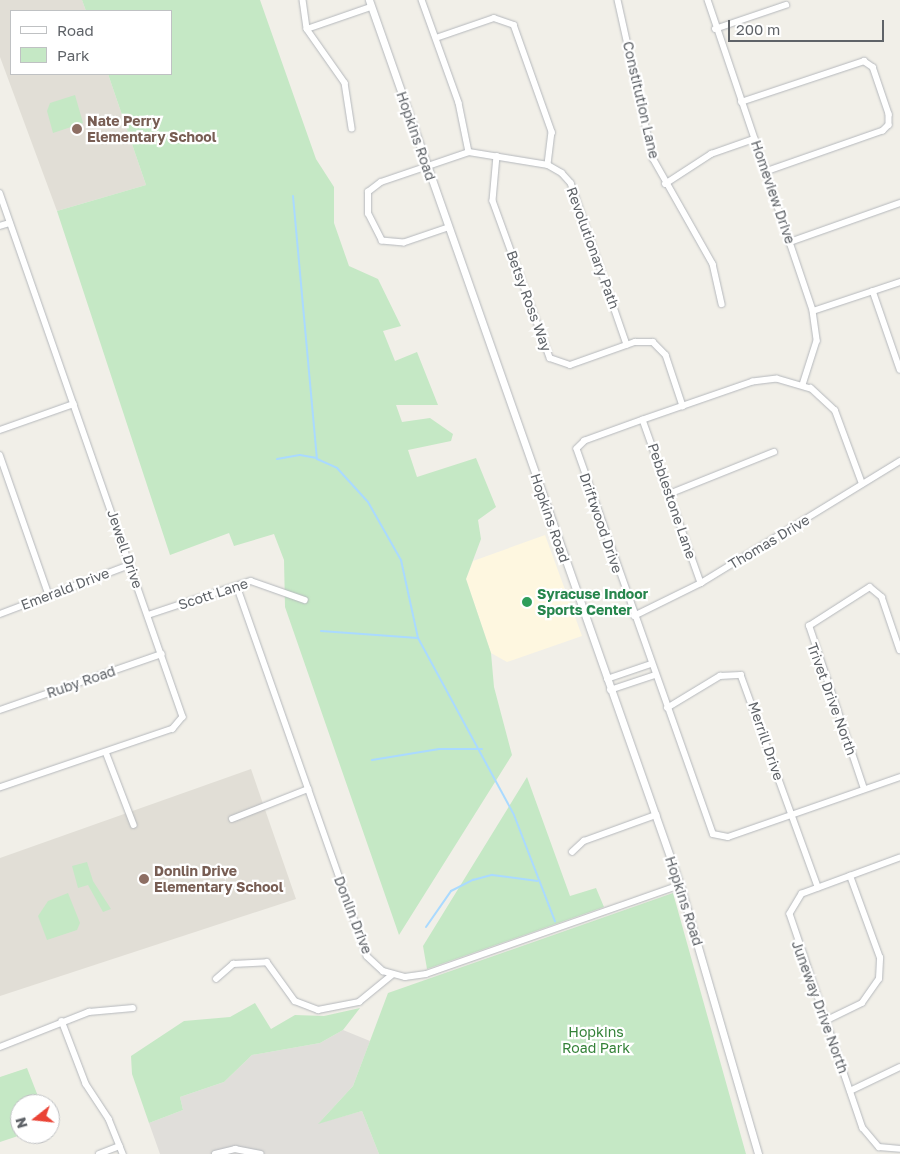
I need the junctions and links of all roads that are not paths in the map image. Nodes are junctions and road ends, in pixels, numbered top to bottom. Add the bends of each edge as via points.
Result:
1 (303, 0) edge
2 (422, 0) edge
3 (618, 0) edge
4 (708, 0) edge
5 (370, 3) edge
6 (786, 5) dead end
7 (307, 29) junction
8 (715, 29) junction
9 (436, 38) junction
10 (741, 102) junction
11 (352, 128) dead end
12 (754, 139) junction
13 (469, 152) junction
14 (497, 156) junction
15 (548, 165) junction
16 (426, 167) junction
17 (766, 172) junction
18 (665, 184) junction
19 (0, 194) edge
20 (900, 203) edge
21 (10, 223) junction
22 (0, 226) edge
23 (448, 228) junction
24 (790, 242) junction
25 (900, 282) edge
26 (873, 291) junction
27 (722, 304) dead end
28 (814, 311) junction
29 (627, 345) junction
30 (900, 369) edge
31 (803, 385) junction
32 (74, 404) junction
33 (683, 406) junction
34 (643, 420) junction
35 (0, 430) edge
36 (774, 452) dead end
37 (0, 455) edge
38 (900, 461) edge
39 (862, 484) junction
40 (669, 494) junction
41 (130, 564) junction
42 (701, 583) junction
43 (237, 586) junction
44 (50, 595) junction
45 (305, 600) dead end
46 (0, 614) edge
47 (148, 615) junction
48 (634, 616) junction
49 (900, 650) edge
50 (162, 654) junction
51 (651, 664) junction
52 (655, 675) junction
53 (606, 680) junction
54 (610, 690) junction
55 (667, 708) junction
56 (0, 710) edge
57 (106, 752) junction
58 (900, 777) edge
59 (0, 788) edge
60 (308, 789) junction
61 (864, 789) junction
62 (656, 815) junction
63 (791, 815) junction
64 (232, 819) dead end
65 (134, 825) dead end
66 (572, 852) dead end
67 (900, 858) edge
68 (850, 876) junction
69 (680, 885) junction
70 (818, 887) junction
71 (392, 975) junction
72 (216, 979) dead end
73 (133, 1008) dead end
74 (62, 1021) junction
75 (825, 1021) junction
76 (0, 1047) edge
77 (900, 1067) edge
78 (850, 1091) junction
79 (120, 1146) junction
80 (900, 1149) edge
81 (99, 1154) edge
82 (123, 1154) edge
83 (215, 1154) edge
84 (260, 1154) edge
85 (758, 1154) edge

1 - 7 street
2 - 9 street
3 - 18 street, Constitution Lane via 653,158
4 - 8 street, Homeview Drive
5 - 7 street
5 - 16 street, Hopkins Road
6 - 8 street
7 - 11 street via 345,84
8 - 10 street, Homeview Drive
9 - 13 street via 466,126
9 - 15 street via 494,18 514,25 552,132
10 - 12 street, Homeview Drive
10 - 17 street via 864,61 873,67 890,114 889,125 883,131
12 - 17 street, Homeview Drive
12 - 18 street via 711,154
13 - 14 street, Revolutionary Path
13 - 16 street, Revolutionary Path
14 - 15 street, Revolutionary Path
14 - 29 street, Betsy Ross Way via 493,201 550,358 570,365
15 - 29 street, Revolutionary Path via 571,183
16 - 23 street, Hopkins Road
16 - 23 street, Revolutionary Path via 371,188 366,200 368,214 376,236 391,244
17 - 24 street, Homeview Drive
18 - 27 street, Constitution Lane via 713,264
19 - 21 street, Jewell Drive
20 - 24 street
21 - 22 street
21 - 32 street, Jewell Drive
23 - 53 street, Hopkins Road
24 - 28 street, Homeview Drive
25 - 26 street
26 - 28 street
26 - 30 street
28 - 31 street, Homeview Drive via 817,341
29 - 33 street, Betsy Ross Way via 645,341 658,344 666,355
31 - 33 street, Driftwood Drive via 762,380
31 - 39 street via 835,411
32 - 35 street
32 - 41 street, Jewell Drive
33 - 34 street, Driftwood Drive
34 - 40 street, Pebblestone Lane
34 - 48 street, Driftwood Drive via 585,441 578,449
36 - 40 street
37 - 44 street
38 - 39 street, Thomas Drive
39 - 42 street, Thomas Drive
40 - 42 street, Pebblestone Lane
41 - 44 street, Emerald Drive
41 - 47 street, Jewell Drive
42 - 48 street, Thomas Drive
43 - 45 street, Scott Lane via 256,581
43 - 47 street, Scott Lane
43 - 60 street, Donlin Drive
44 - 46 street, Emerald Drive
47 - 50 street, Jewell Drive
48 - 51 street, Driftwood Drive
49 - 61 street, Trivet Drive North via 876,589 865,588 816,618 808,631
50 - 56 street, Ruby Road
50 - 57 street, Jewell Drive via 182,721 173,729
51 - 52 street, Driftwood Drive
51 - 53 street
52 - 54 street
52 - 55 street, Driftwood Drive
53 - 54 street, Hopkins Road
54 - 62 street, Hopkins Road
55 - 63 street, Driftwood Drive via 715,836 728,837
55 - 63 street, Merrill Drive via 729,672 741,675
57 - 59 street, Jewell Drive
57 - 65 street
58 - 61 street, Driftwood Drive
60 - 64 street
60 - 71 street, Donlin Drive via 367,956
61 - 63 street, Driftwood Drive
62 - 66 street via 584,842
62 - 69 street, Hopkins Road
63 - 70 street, Merrill Drive
67 - 68 street, Juneway Drive North
68 - 70 street, Juneway Drive North
68 - 75 street via 880,958 879,979 862,1003
69 - 71 street via 426,974
69 - 85 street, Hopkins Road
70 - 75 street, Juneway Drive North via 796,899 790,914
71 - 72 street via 359,1002 318,1010 295,1001 276,969 267,962 233,964
73 - 74 street via 103,1008
74 - 76 street
74 - 79 street via 86,1084 110,1119
75 - 78 street, Juneway Drive North
77 - 78 street
78 - 80 street, Juneway Drive North via 871,1141 886,1150
79 - 81 street
79 - 82 street
83 - 84 street via 246,1149

